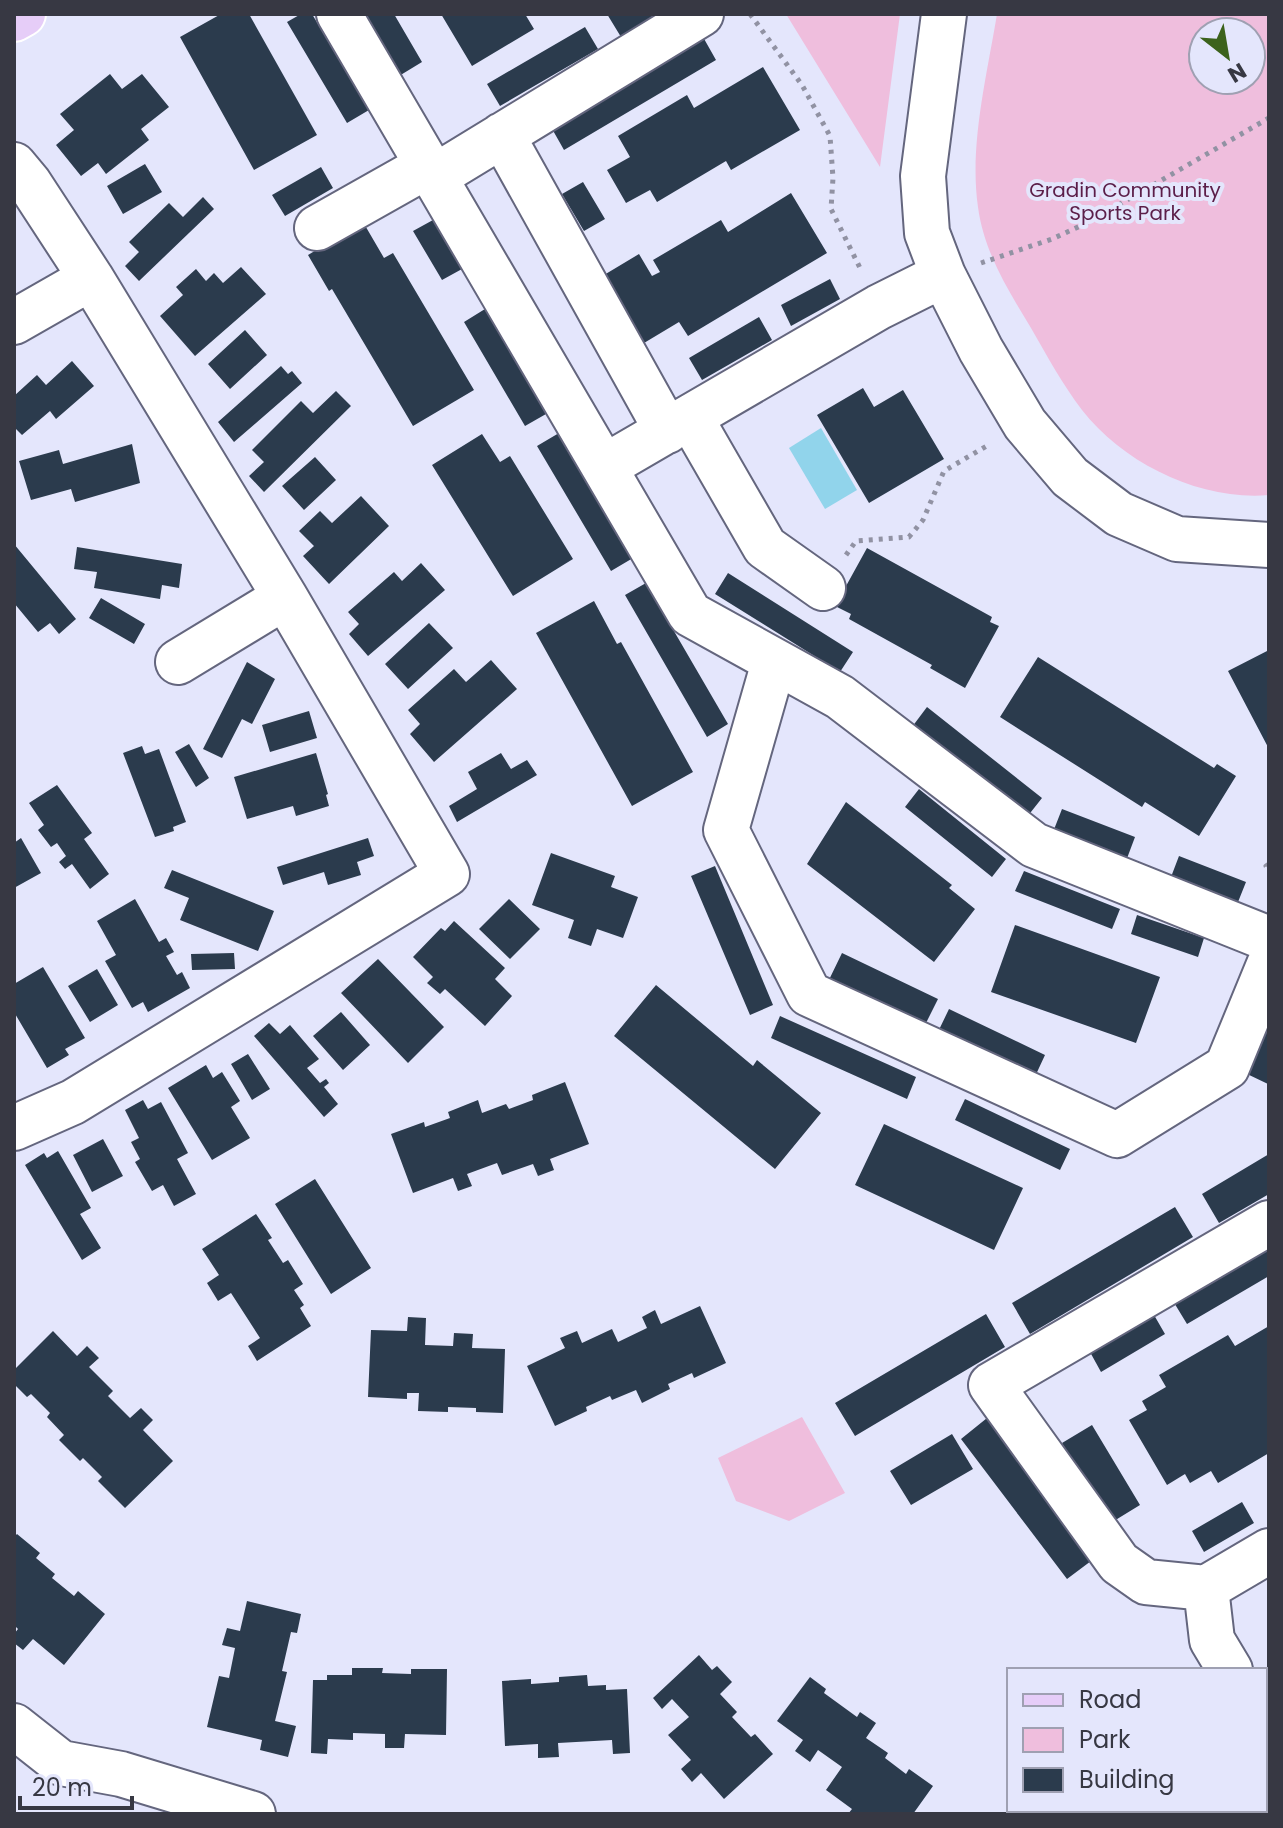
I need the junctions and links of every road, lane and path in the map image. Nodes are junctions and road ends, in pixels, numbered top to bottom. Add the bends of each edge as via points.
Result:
1 (23, 14) edge
2 (339, 14) edge
3 (701, 14) edge
4 (750, 14) edge
5 (944, 14) edge
6 (14, 19) edge
7 (1269, 118) edge
8 (502, 135) junction
9 (14, 165) edge
10 (431, 171) junction
11 (317, 228) dead end
12 (943, 275) junction
13 (91, 278) junction
14 (879, 307) junction
15 (14, 322) edge
16 (678, 424) junction
17 (1025, 424) junction
18 (604, 467) junction
19 (1269, 545) edge
20 (823, 588) joint
21 (285, 597) junction
22 (178, 662) dead end
23 (774, 662) junction
24 (1269, 864) edge
25 (1269, 870) edge
26 (1269, 939) edge
27 (1269, 965) edge
28 (14, 1128) edge
29 (1269, 1223) edge
30 (1269, 1551) edge
31 (1206, 1588) junction
32 (1229, 1668) edge
33 (14, 1726) edge
34 (253, 1814) edge

1 - 6 main road
2 - 10 street
3 - 8 street
4 - 14 path via 802,85 830,136 831,209
5 - 12 street via 923,176 927,233
7 - 12 path via 1089,222
8 - 10 street
8 - 16 street
9 - 13 street
10 - 11 street
10 - 18 street
12 - 14 street
12 - 17 street
13 - 15 street
13 - 21 street
14 - 16 street
16 - 18 street
16 - 20 street via 765,547
17 - 19 street via 1070,477 1119,514 1177,539
17 - 20 path via 944,471 923,520 909,537 856,541
18 - 23 street via 690,614
21 - 22 street
21 - 28 street via 447,874 73,1102
23 - 26 street via 840,697 1034,845
23 - 27 street via 726,830 809,994 1117,1135 1227,1067
24 - 25 path
29 - 31 street via 991,1385 1119,1563 1146,1582
30 - 31 street
31 - 32 street via 1212,1640
33 - 34 street via 61,1763 121,1774

